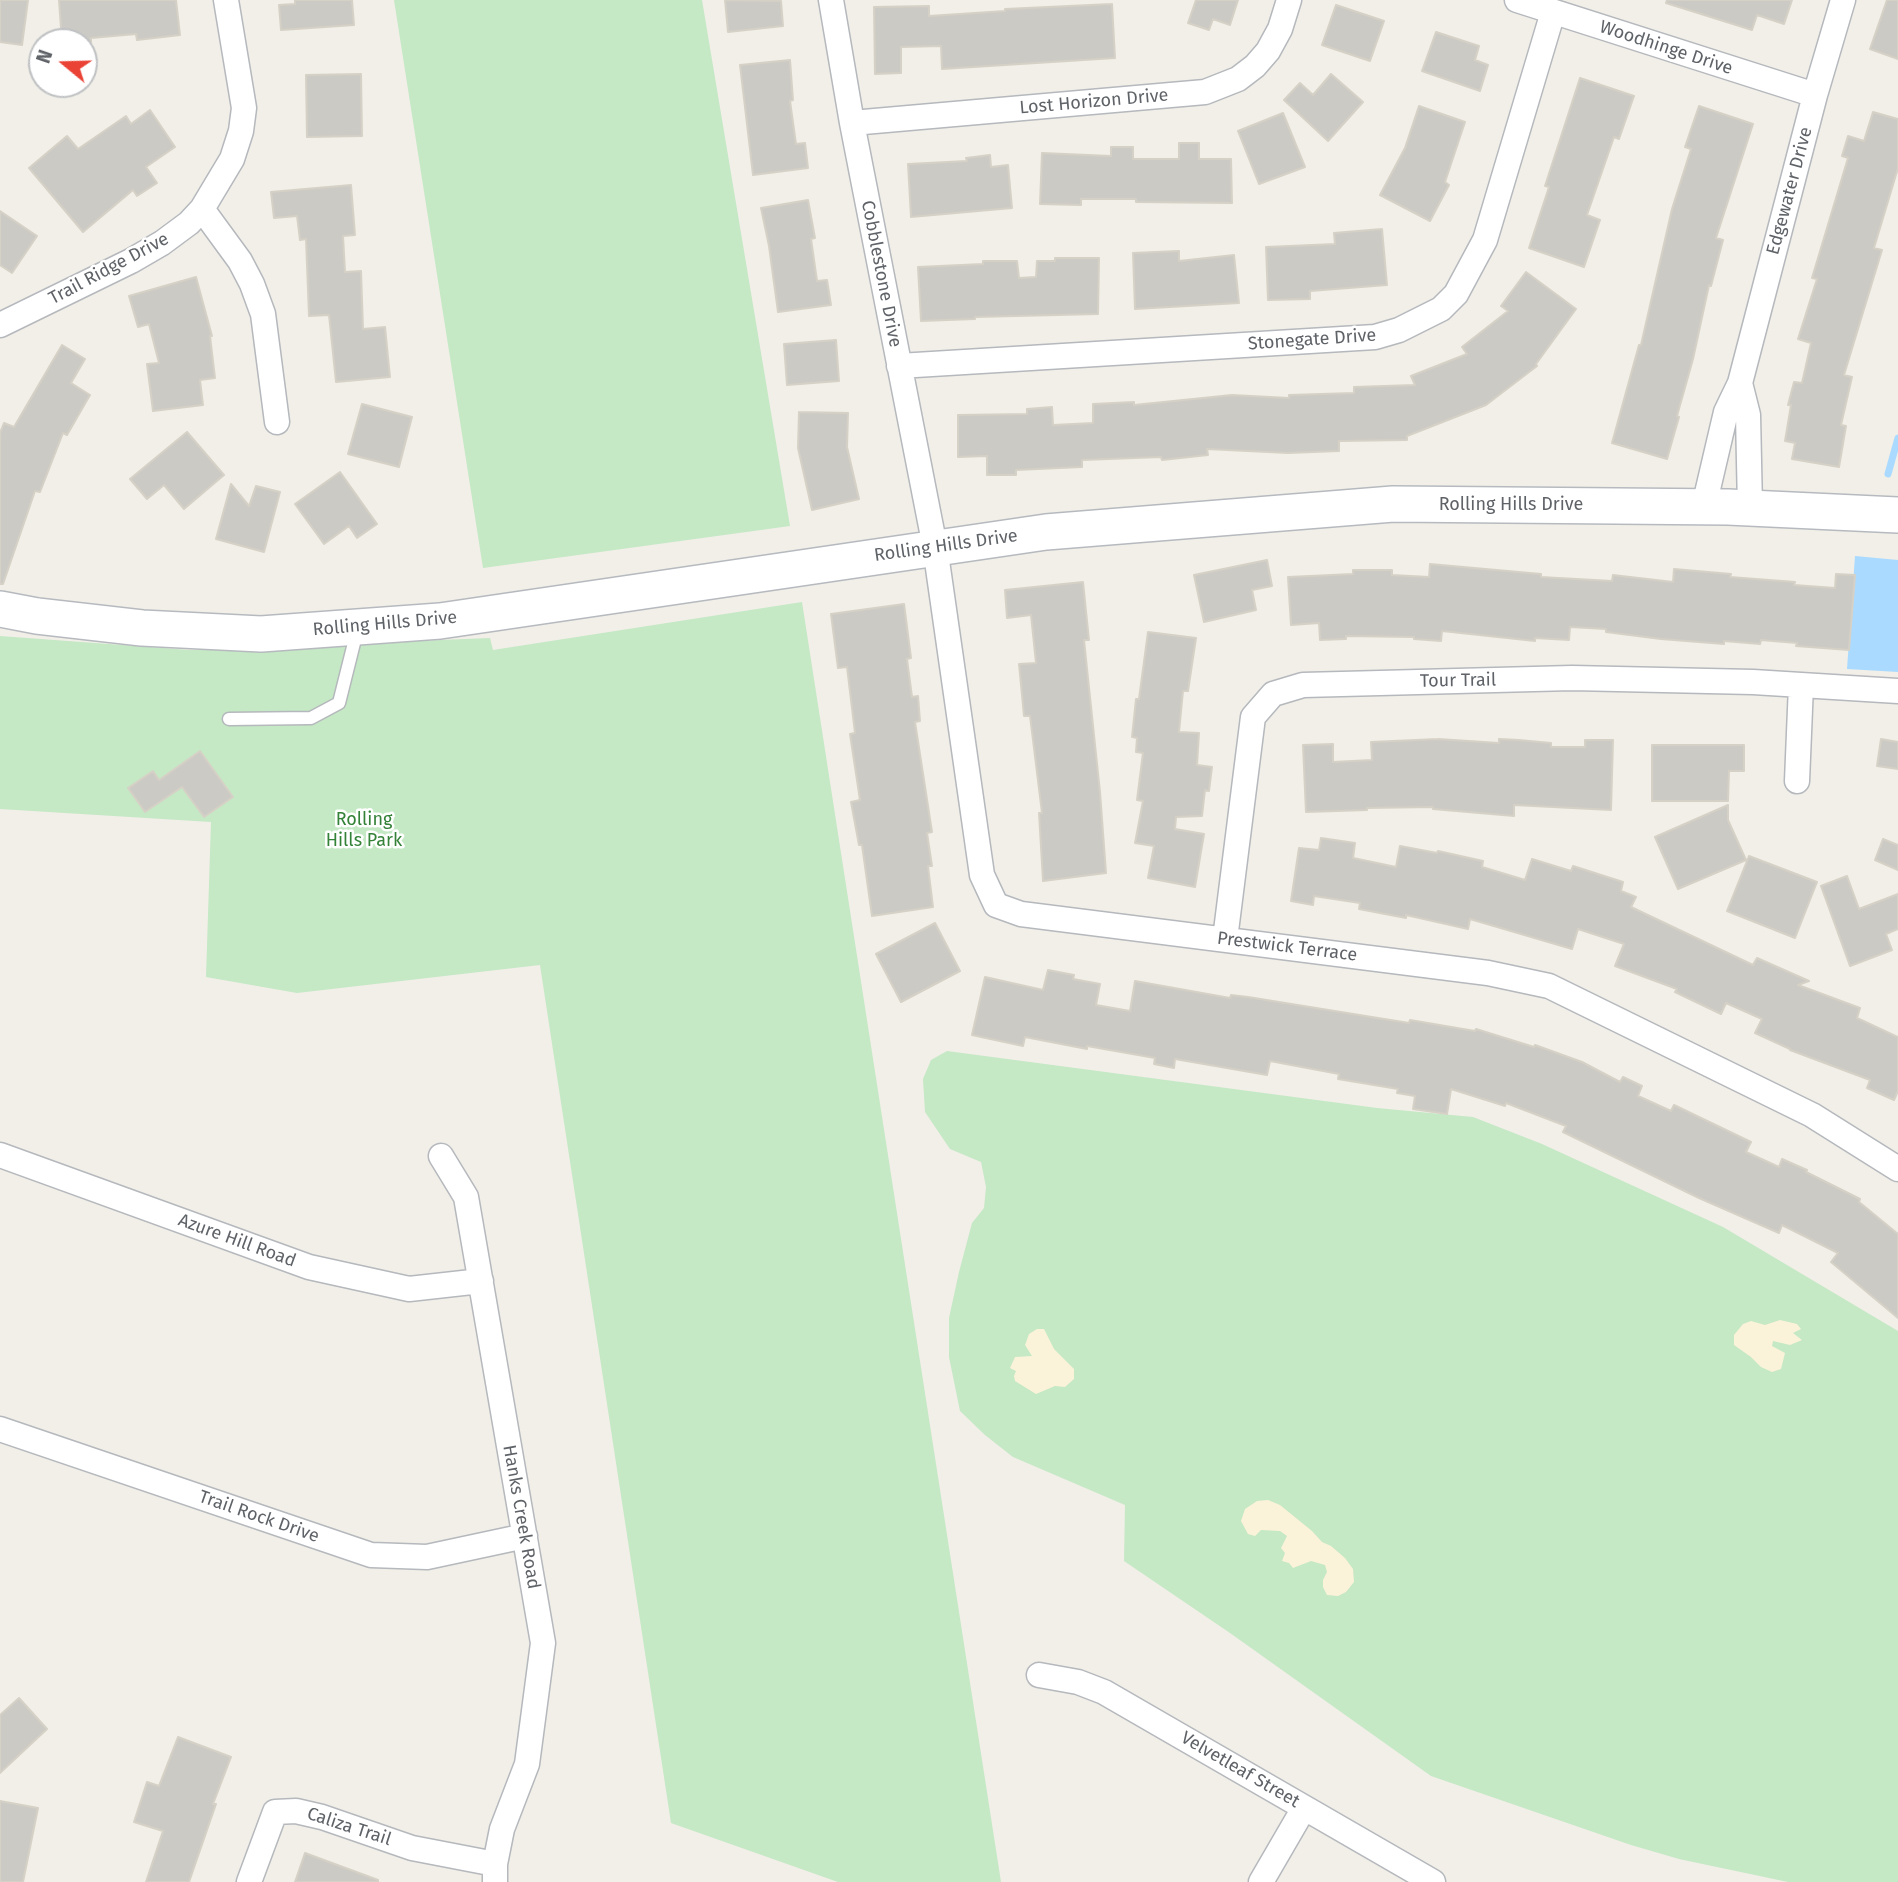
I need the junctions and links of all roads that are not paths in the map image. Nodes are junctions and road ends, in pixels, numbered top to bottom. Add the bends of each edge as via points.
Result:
1 (226, 0) edge
2 (831, 0) edge
3 (1289, 0) edge
4 (1517, 0) edge
5 (1843, 0) edge
6 (1553, 12) junction
7 (1815, 96) junction
8 (852, 122) junction
9 (202, 209) junction
10 (0, 324) edge
11 (899, 366) junction
12 (1740, 383) junction
13 (277, 422) dead end
14 (1704, 506) junction
15 (1750, 508) junction
16 (1898, 515) edge
17 (934, 547) junction
18 (0, 609) edge
19 (357, 628) junction
20 (1801, 685) junction
21 (1898, 691) edge
22 (229, 719) dead end
23 (1797, 781) dead end
24 (1225, 939) junction
25 (0, 1155) edge
26 (441, 1156) dead end
27 (1898, 1169) edge
28 (481, 1280) junction
29 (0, 1429) edge
30 (525, 1535) junction
31 (1039, 1675) dead end
32 (1304, 1808) junction
33 (495, 1873) edge
34 (249, 1882) edge
35 (1261, 1882) edge
36 (1433, 1882) edge

1 - 9 street, Trail Ridge Drive via 244,108 242,131 232,159
2 - 8 street, Cobblestone Drive
3 - 8 street, Lost Horizon Drive via 1280,29 1255,66 1238,79 1205,92
4 - 6 street, Woodhinge Drive
5 - 7 street, Edgewater Drive
6 - 7 street, Woodhinge Drive
6 - 11 street, Stonegate Drive via 1485,240 1456,293 1441,309 1375,337
7 - 12 street, Edgewater Drive
8 - 11 street, Cobblestone Drive
9 - 10 street, Trail Ridge Drive via 141,255
9 - 13 street via 240,261 264,314
11 - 17 street, Cobblestone Drive
12 - 14 street, Edgewater Drive via 1726,412
12 - 15 street, Edgewater Drive via 1748,415
14 - 15 street, Rolling Hills Drive
14 - 17 street, Rolling Hills Drive via 1392,505 1046,532
15 - 16 street, Rolling Hills Drive
17 - 19 street, Rolling Hills Drive via 502,613
17 - 24 street, Prestwick Terrace via 982,875 996,905 1021,914
18 - 19 street, Rolling Hills Drive via 182,630 261,634
19 - 22 lane via 339,703 311,719
20 - 21 street, Tour Trail
20 - 23 street
20 - 24 street, Tour Trail via 1572,678 1303,685 1273,694 1253,717
24 - 27 street, Prestwick Terrace via 1488,973 1549,986 1812,1115
25 - 28 street, Azure Hill Road via 309,1267 409,1289
26 - 28 street, Hanks Creek Road via 466,1197
28 - 30 street, Hanks Creek Road
29 - 30 street, Trail Rock Drive via 371,1555 427,1557
30 - 33 street, Hanks Creek Road via 543,1643 527,1764 502,1829
31 - 32 street, Velvetleaf Street via 1104,1692
32 - 35 street
32 - 36 street, Velvetleaf Street
33 - 34 street, Caliza Trail via 296,1811 275,1812

